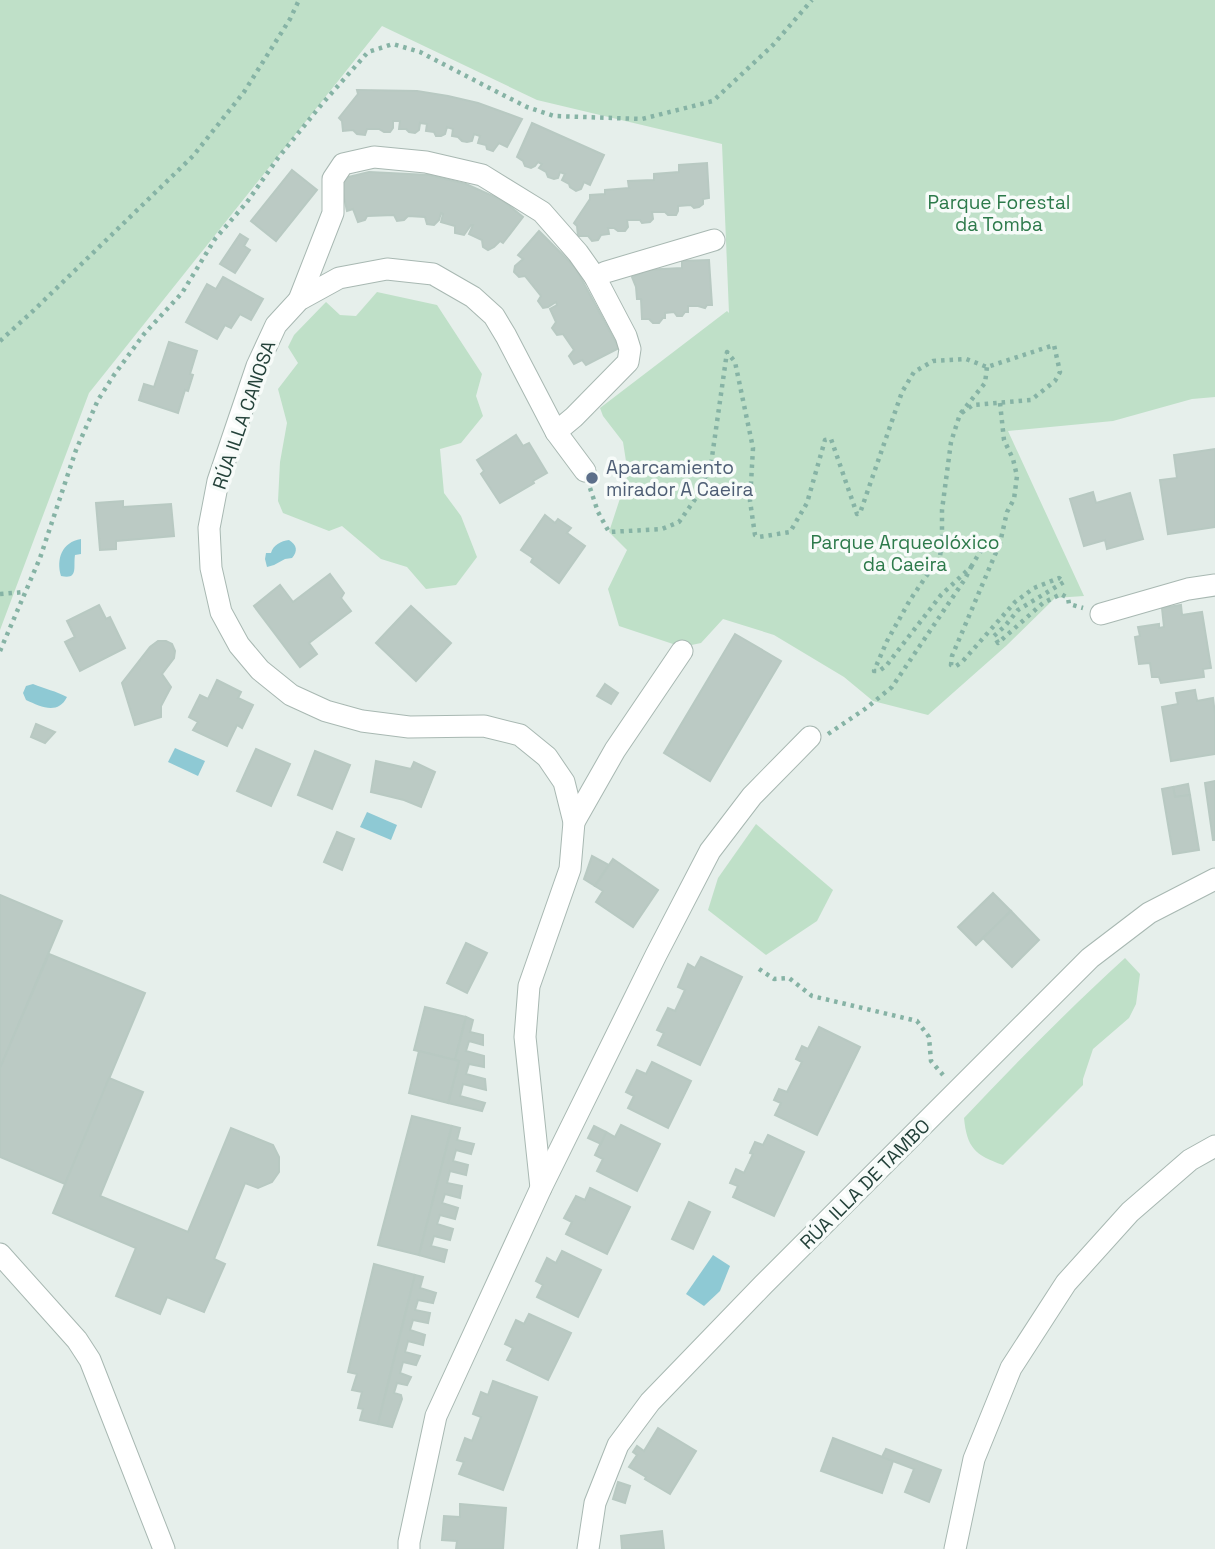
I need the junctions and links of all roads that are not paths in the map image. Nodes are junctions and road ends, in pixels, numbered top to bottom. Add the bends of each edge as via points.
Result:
1 (714, 240) dead end
2 (595, 277) junction
3 (299, 300) junction
4 (556, 432) junction
5 (585, 471) road end
6 (1215, 585) edge
7 (1101, 614) road end
8 (682, 651) dead end
9 (810, 737) road end
10 (574, 822) junction
11 (1215, 879) edge
12 (1215, 1146) edge
13 (541, 1188) junction
14 (0, 1254) edge
15 (164, 1549) edge
16 (409, 1549) edge
17 (588, 1549) edge
18 (955, 1549) edge

1 - 2 street
2 - 3 street via 542,212 482,176 426,162 374,157 342,164 333,179 333,213
2 - 4 street via 626,336 628,362
3 - 4 street, RÚA ILLA CANOSA via 339,278 387,268 433,274 473,297 494,316
3 - 10 street, RÚA ILLA CANOSA via 276,326 257,366 218,481 209,528 211,568 221,612 260,670 291,695 326,711 397,726 484,726 520,735 547,757 564,782
4 - 5 street, RÚA ILLA CANOSA
6 - 7 street
8 - 10 street via 615,750
9 - 13 street via 752,796 710,851
10 - 13 street, RÚA ILLA CANOSA via 570,869 529,986 525,1037
11 - 17 street, RÚA ILLA DE TAMBO via 1149,913 1090,958 650,1402 618,1445 595,1503
12 - 18 street via 1190,1160 1129,1212 1066,1283 1011,1368 974,1459
13 - 16 street via 436,1416
14 - 15 street via 90,1360

